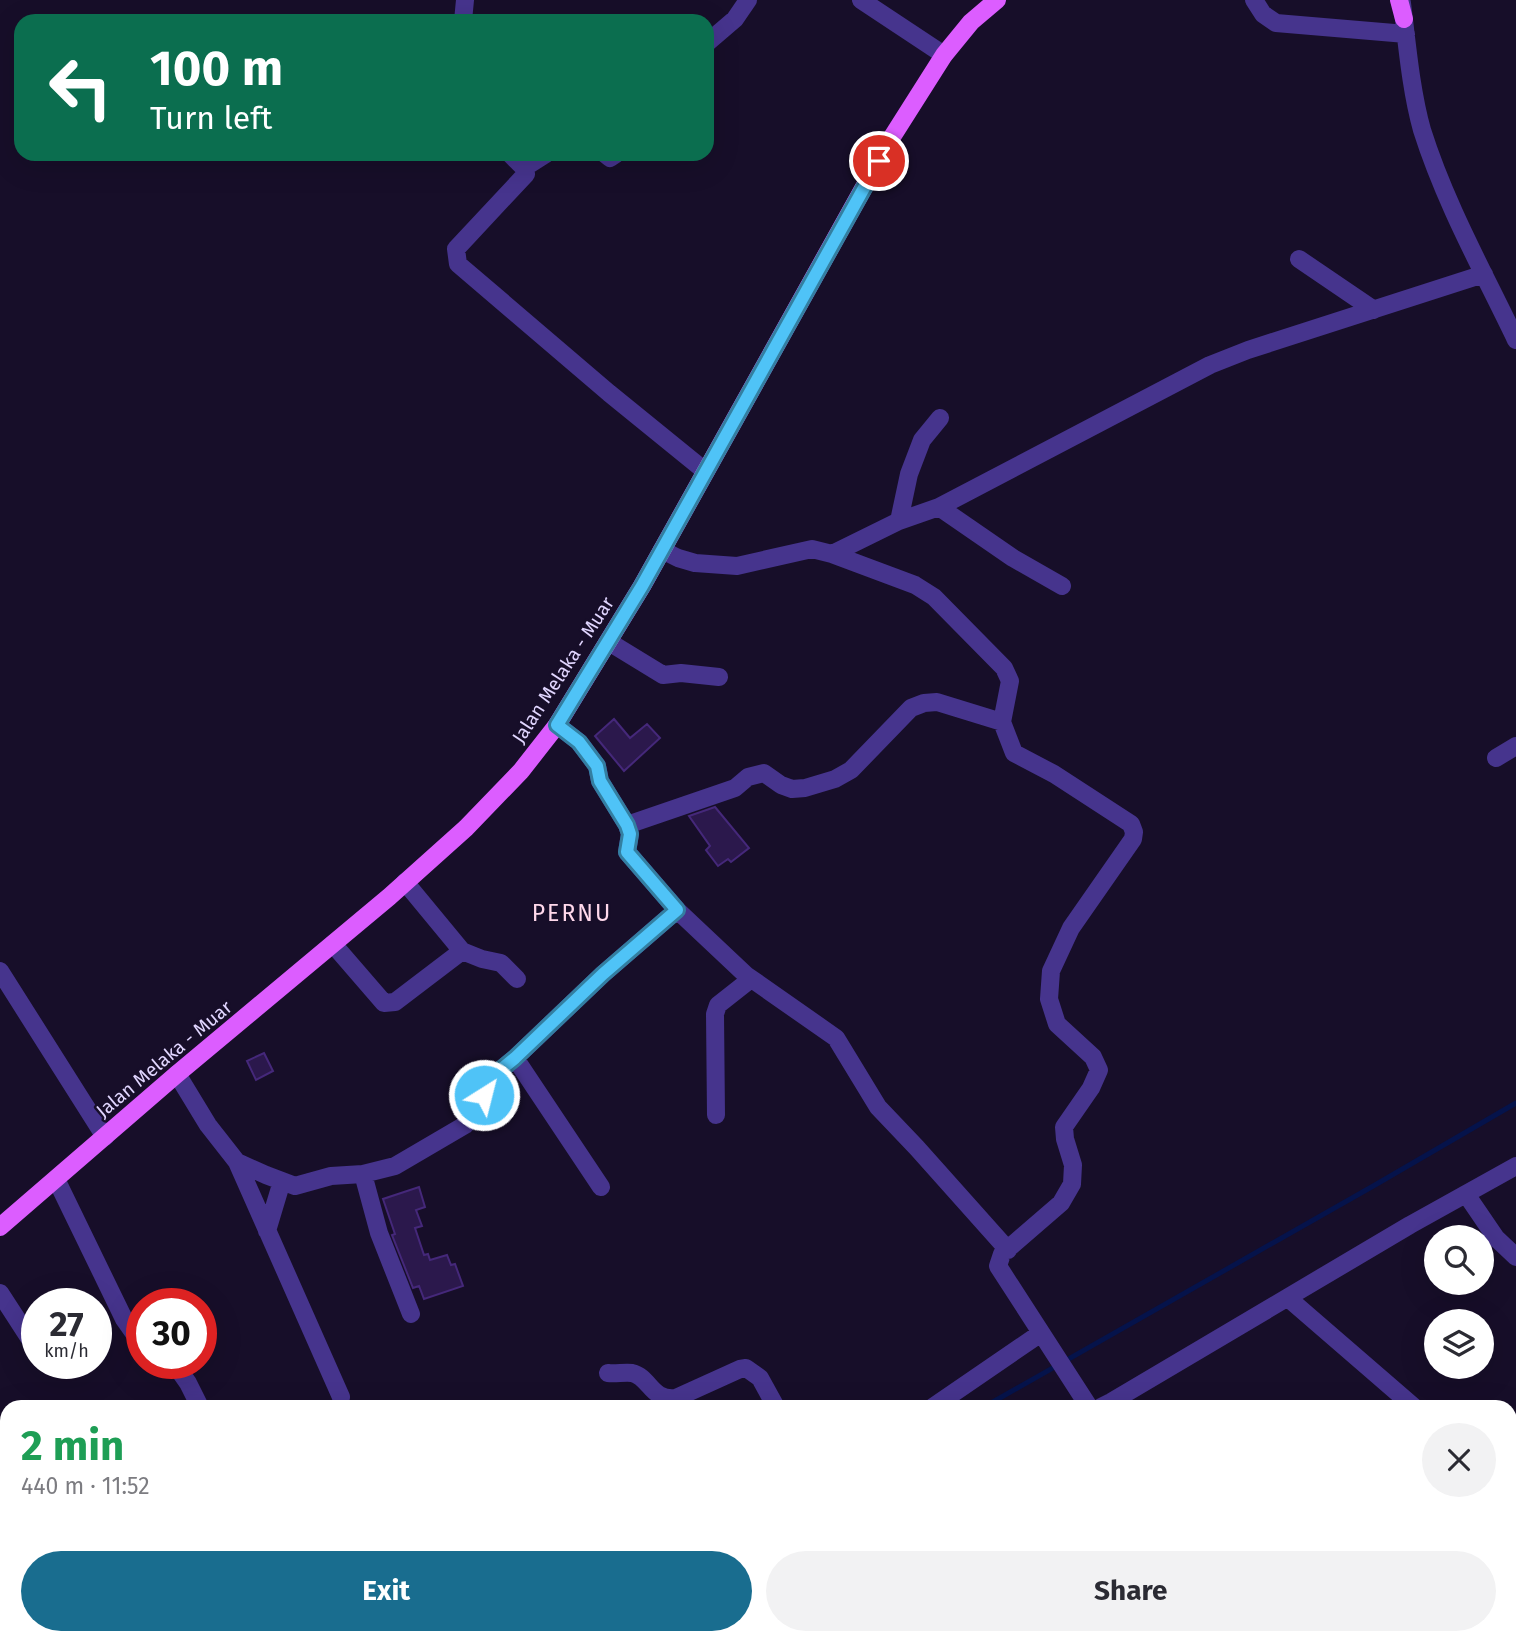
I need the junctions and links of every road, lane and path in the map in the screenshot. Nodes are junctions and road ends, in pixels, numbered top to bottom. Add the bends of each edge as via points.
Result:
1 (748, 0) edge
2 (861, 0) edge
3 (997, 0) edge
4 (1254, 0) edge
5 (1401, 0) edge
6 (1405, 27) junction
7 (714, 38) edge
8 (944, 55) junction
9 (517, 161) edge
10 (536, 161) edge
11 (524, 169) junction
12 (1298, 259) dead end
13 (1484, 274) junction
14 (1374, 310) junction
15 (1516, 340) edge
16 (940, 418) dead end
17 (705, 471) junction
18 (939, 507) junction
19 (899, 521) junction
20 (662, 550) junction
21 (832, 554) junction
22 (1062, 586) dead end
23 (623, 651) junction
24 (719, 677) dead end
25 (1002, 722) junction
26 (568, 733) junction
27 (1516, 746) edge
28 (1496, 758) dead end
29 (627, 825) junction
30 (405, 883) junction
31 (677, 910) junction
32 (333, 944) junction
33 (461, 951) junction
34 (0, 971) edge
35 (517, 979) dead end
36 (751, 979) junction
37 (515, 1058) junction
38 (177, 1074) junction
39 (716, 1115) dead end
40 (104, 1137) junction
41 (237, 1162) junction
42 (1516, 1166) edge
43 (363, 1174) junction
44 (56, 1179) junction
45 (282, 1181) junction
46 (601, 1187) dead end
47 (1465, 1194) junction
48 (0, 1227) edge
49 (267, 1231) junction
50 (1008, 1250) junction
51 (1516, 1257) edge
52 (0, 1293) edge
53 (1288, 1298) junction
54 (411, 1314) dead end
55 (126, 1322) edge
56 (21, 1325) edge
57 (1046, 1341) junction
58 (608, 1373) dead end
59 (185, 1379) edge
60 (341, 1397) dead end
61 (196, 1400) edge
62 (772, 1400) edge
63 (945, 1400) edge
64 (1084, 1400) edge
65 (1114, 1400) edge
66 (1406, 1400) edge

1 - 7 street
2 - 8 street
3 - 8 main road, Jalan Melaka - Muar
4 - 6 street via 1276,23
5 - 6 main road
6 - 13 street via 1422,128 1442,186
8 - 17 main road, Jalan Melaka - Muar via 892,137
9 - 11 street
10 - 11 street
11 - 17 street via 526,174 456,249 458,264
12 - 14 street
13 - 14 street
13 - 15 street
14 - 18 street via 1210,365
16 - 19 street via 922,440
17 - 20 main road, Jalan Melaka - Muar
18 - 19 street
18 - 22 street
19 - 21 street
20 - 21 street via 695,563 737,566 812,549
20 - 23 main road, Jalan Melaka - Muar
21 - 25 street via 915,585 934,597 1004,668 1010,681
23 - 24 street via 663,675
23 - 26 main road, Jalan Melaka - Muar
25 - 29 street via 937,702 924,703 911,708 851,770 835,779 792,789 764,773 735,788
25 - 50 street via 1014,752 1131,824 1134,832 1071,928 1051,971 1049,999 1057,1024 1093,1057 1099,1069 1064,1127 1073,1165 1072,1184 1061,1203
26 - 29 street via 597,766 600,781
26 - 30 main road, Jalan Melaka - Muar via 521,771
27 - 28 street
29 - 31 street via 627,852
30 - 32 main road, Jalan Melaka - Muar
30 - 33 street
31 - 36 street
31 - 37 street
32 - 33 street via 384,1003 395,1002
32 - 38 main road, Jalan Melaka - Muar
33 - 35 street via 501,963
34 - 40 street
36 - 39 street via 718,1005 715,1014
36 - 50 street via 836,1038 878,1107
37 - 43 street via 487,1081 480,1109 466,1125 395,1166
37 - 46 street
38 - 40 main road, Jalan Melaka - Muar
38 - 41 street
40 - 44 main road, Jalan Melaka - Muar
41 - 45 street
41 - 49 street
42 - 47 street
43 - 45 street via 331,1175 295,1185
43 - 54 street via 379,1233
44 - 48 main road, Jalan Melaka - Muar
44 - 55 street
45 - 49 street
47 - 51 street via 1496,1238
47 - 53 street
49 - 60 street
50 - 57 street via 998,1266
52 - 56 street
53 - 65 street
53 - 66 street
57 - 63 street
57 - 64 street
58 - 62 street via 638,1376 667,1399 746,1368 760,1378
59 - 61 street

